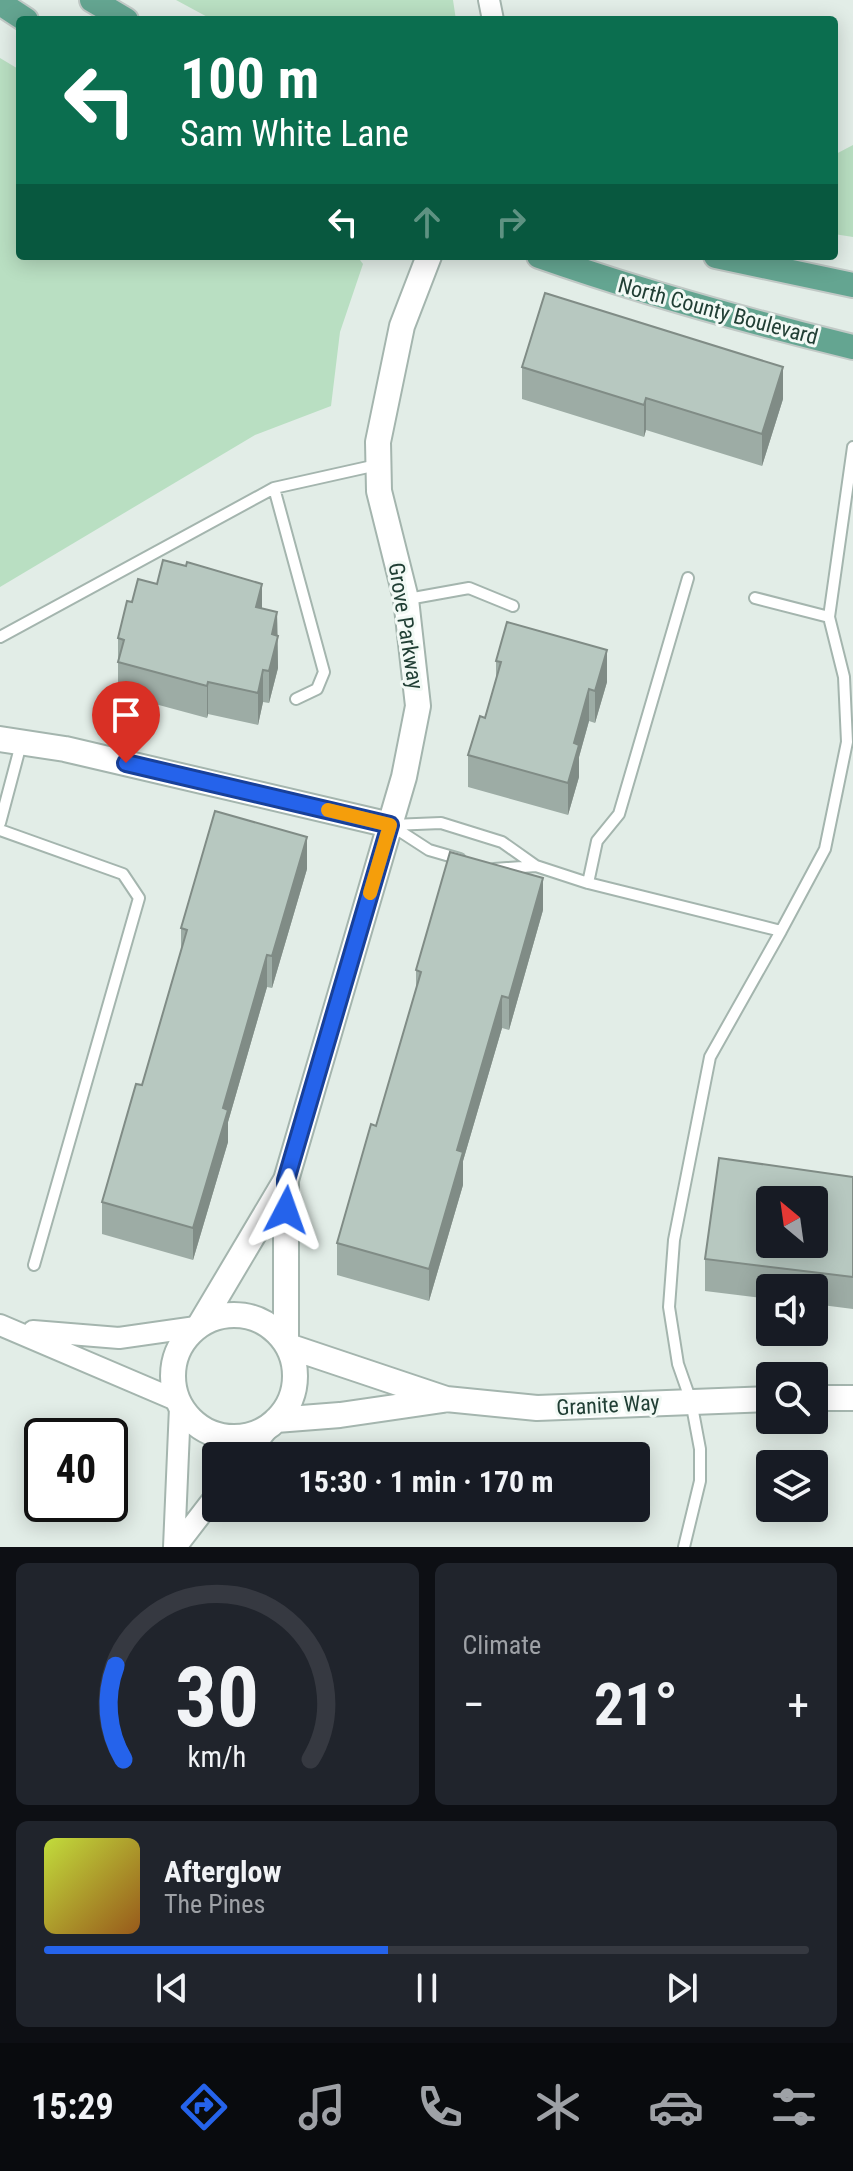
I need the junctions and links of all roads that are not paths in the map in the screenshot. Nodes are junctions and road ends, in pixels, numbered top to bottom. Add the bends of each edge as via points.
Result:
1 (92, 0) edge
2 (0, 3) edge
3 (20, 16) edge
4 (119, 16) edge
5 (427, 260) edge
6 (550, 260) edge
7 (735, 260) edge
8 (853, 285) edge
9 (853, 347) edge
10 (853, 447) edge
11 (379, 465) junction
12 (274, 488) junction
13 (688, 578) dead end
14 (755, 598) dead end
15 (406, 599) junction
16 (513, 606) dead end
17 (829, 617) junction
18 (0, 637) edge
19 (844, 677) junction
20 (853, 687) edge
21 (296, 699) dead end
22 (11, 741) edge
23 (0, 823) edge
24 (390, 825) junction
25 (0, 830) edge
26 (470, 861) edge
27 (482, 865) edge
28 (536, 866) junction
29 (588, 883) junction
30 (781, 931) junction
31 (286, 1180) junction
32 (34, 1265) dead end
33 (198, 1325) junction
34 (9, 1327) edge
35 (287, 1344) junction
36 (828, 1398) edge
37 (853, 1398) edge
38 (446, 1399) junction
39 (756, 1399) edge
40 (691, 1401) junction
41 (178, 1404) junction
42 (273, 1423) junction
43 (257, 1442) edge
44 (202, 1513) edge
45 (175, 1547) edge
46 (684, 1547) edge

1 - 4 main road
2 - 3 main road
5 - 11 street, Grove Parkway via 395,354
6 - 9 main road, North County Boulevard via 746,321
7 - 8 main road
10 - 17 lane
11 - 12 lane
11 - 15 street, Grove Parkway via 379,491
12 - 18 lane
12 - 21 lane via 324,672 317,689
13 - 29 lane via 619,814 597,841
14 - 17 lane
15 - 16 lane via 469,588
15 - 24 street, Grove Parkway via 418,706
17 - 19 lane
19 - 20 lane
19 - 30 lane via 847,742 825,849
22 - 23 lane
22 - 24 street
24 - 26 lane via 429,850
24 - 28 lane via 441,823 502,842
24 - 31 street, Grove Parkway
25 - 32 lane via 123,874 139,898
27 - 28 lane
28 - 29 lane
29 - 30 lane
30 - 40 lane via 710,1057 693,1130 674,1240 669,1307 678,1364
31 - 33 street
31 - 35 street
33 - 34 street via 119,1338
33 - 35 street via 228,1314 250,1316 271,1326
33 - 41 street via 174,1359
34 - 41 street
35 - 38 street
35 - 42 street via 295,1363 295,1385 285,1411
36 - 37 street
38 - 40 street, Granite Way via 537,1408
38 - 42 street
39 - 40 street, Granite Way
40 - 46 lane via 700,1481
41 - 42 street via 194,1423 217,1435 238,1438
41 - 45 street
42 - 43 street
44 - 45 street

